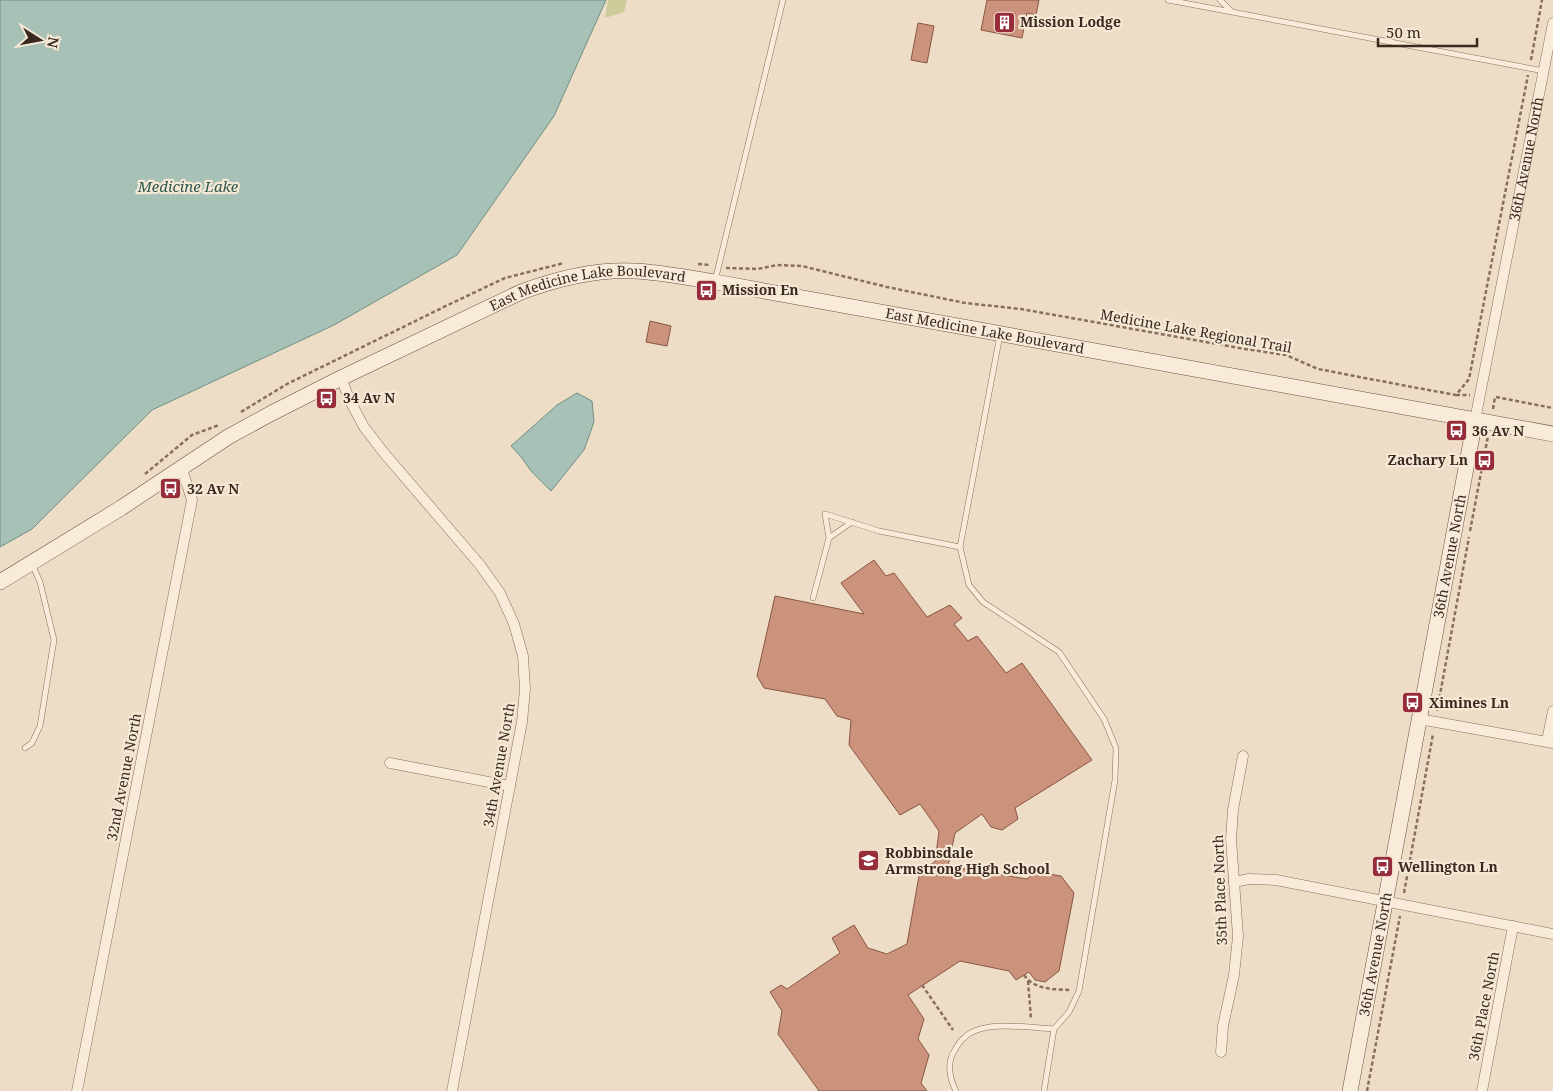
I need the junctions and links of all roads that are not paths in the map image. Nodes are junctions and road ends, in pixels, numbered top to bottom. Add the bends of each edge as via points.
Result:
1 (784, 0) edge
2 (1168, 0) edge
3 (1220, 0) edge
4 (1232, 12) junction
5 (1553, 23) edge
6 (1548, 65) edge
7 (715, 282) junction
8 (1001, 334) junction
9 (340, 378) junction
10 (1483, 421) junction
11 (1553, 434) edge
12 (182, 468) junction
13 (852, 522) junction
14 (828, 538) junction
15 (960, 546) junction
16 (32, 564) junction
17 (0, 582) edge
18 (813, 598) dead end
19 (1553, 711) edge
20 (1419, 719) junction
21 (1550, 742) edge
22 (25, 748) dead end
23 (1243, 756) dead end
24 (390, 763) dead end
25 (510, 786) junction
26 (1234, 882) junction
27 (1386, 901) junction
28 (1512, 926) junction
29 (1553, 934) edge
30 (1054, 1030) junction
31 (1221, 1052) dead end
32 (77, 1091) edge
33 (452, 1091) edge
34 (956, 1091) edge
35 (1044, 1091) edge
36 (1350, 1091) edge
37 (1482, 1091) edge

1 - 7 lane
2 - 4 lane
3 - 4 lane
4 - 6 lane
5 - 6 street, 36th Avenue North
6 - 10 street, 36th Avenue North via 1480,395
7 - 8 street, East Medicine Lake Boulevard
7 - 9 street, East Medicine Lake Boulevard via 634,271 546,283
8 - 10 street, East Medicine Lake Boulevard
8 - 15 lane
9 - 12 street, East Medicine Lake Boulevard via 228,437
9 - 25 street, 34th Avenue North via 364,427 480,565 500,593 514,624 523,656 526,688
10 - 11 street, East Medicine Lake Boulevard
10 - 20 street, 36th Avenue North
12 - 16 street, East Medicine Lake Boulevard
12 - 32 street, 32nd Avenue North via 192,500
13 - 14 lane
13 - 14 lane via 824,514
13 - 15 lane via 878,531
14 - 18 lane
15 - 30 lane via 969,585 983,602 1059,652 1104,719 1116,748 1115,780 1079,991 1069,1012
16 - 17 street, East Medicine Lake Boulevard
16 - 22 lane via 40,582 54,640 40,726 32,743
19 - 21 street
20 - 21 street
20 - 27 street, 36th Avenue North
23 - 26 street, 35th Place North via 1233,810
24 - 25 street
25 - 33 street, 34th Avenue North
26 - 27 street via 1276,880
26 - 31 street, 35th Place North via 1238,936
27 - 28 street
27 - 36 street, 36th Avenue North
28 - 29 street
28 - 37 street, 36th Place North
30 - 34 lane via 986,1026 964,1036 952,1054 950,1072
30 - 35 lane

